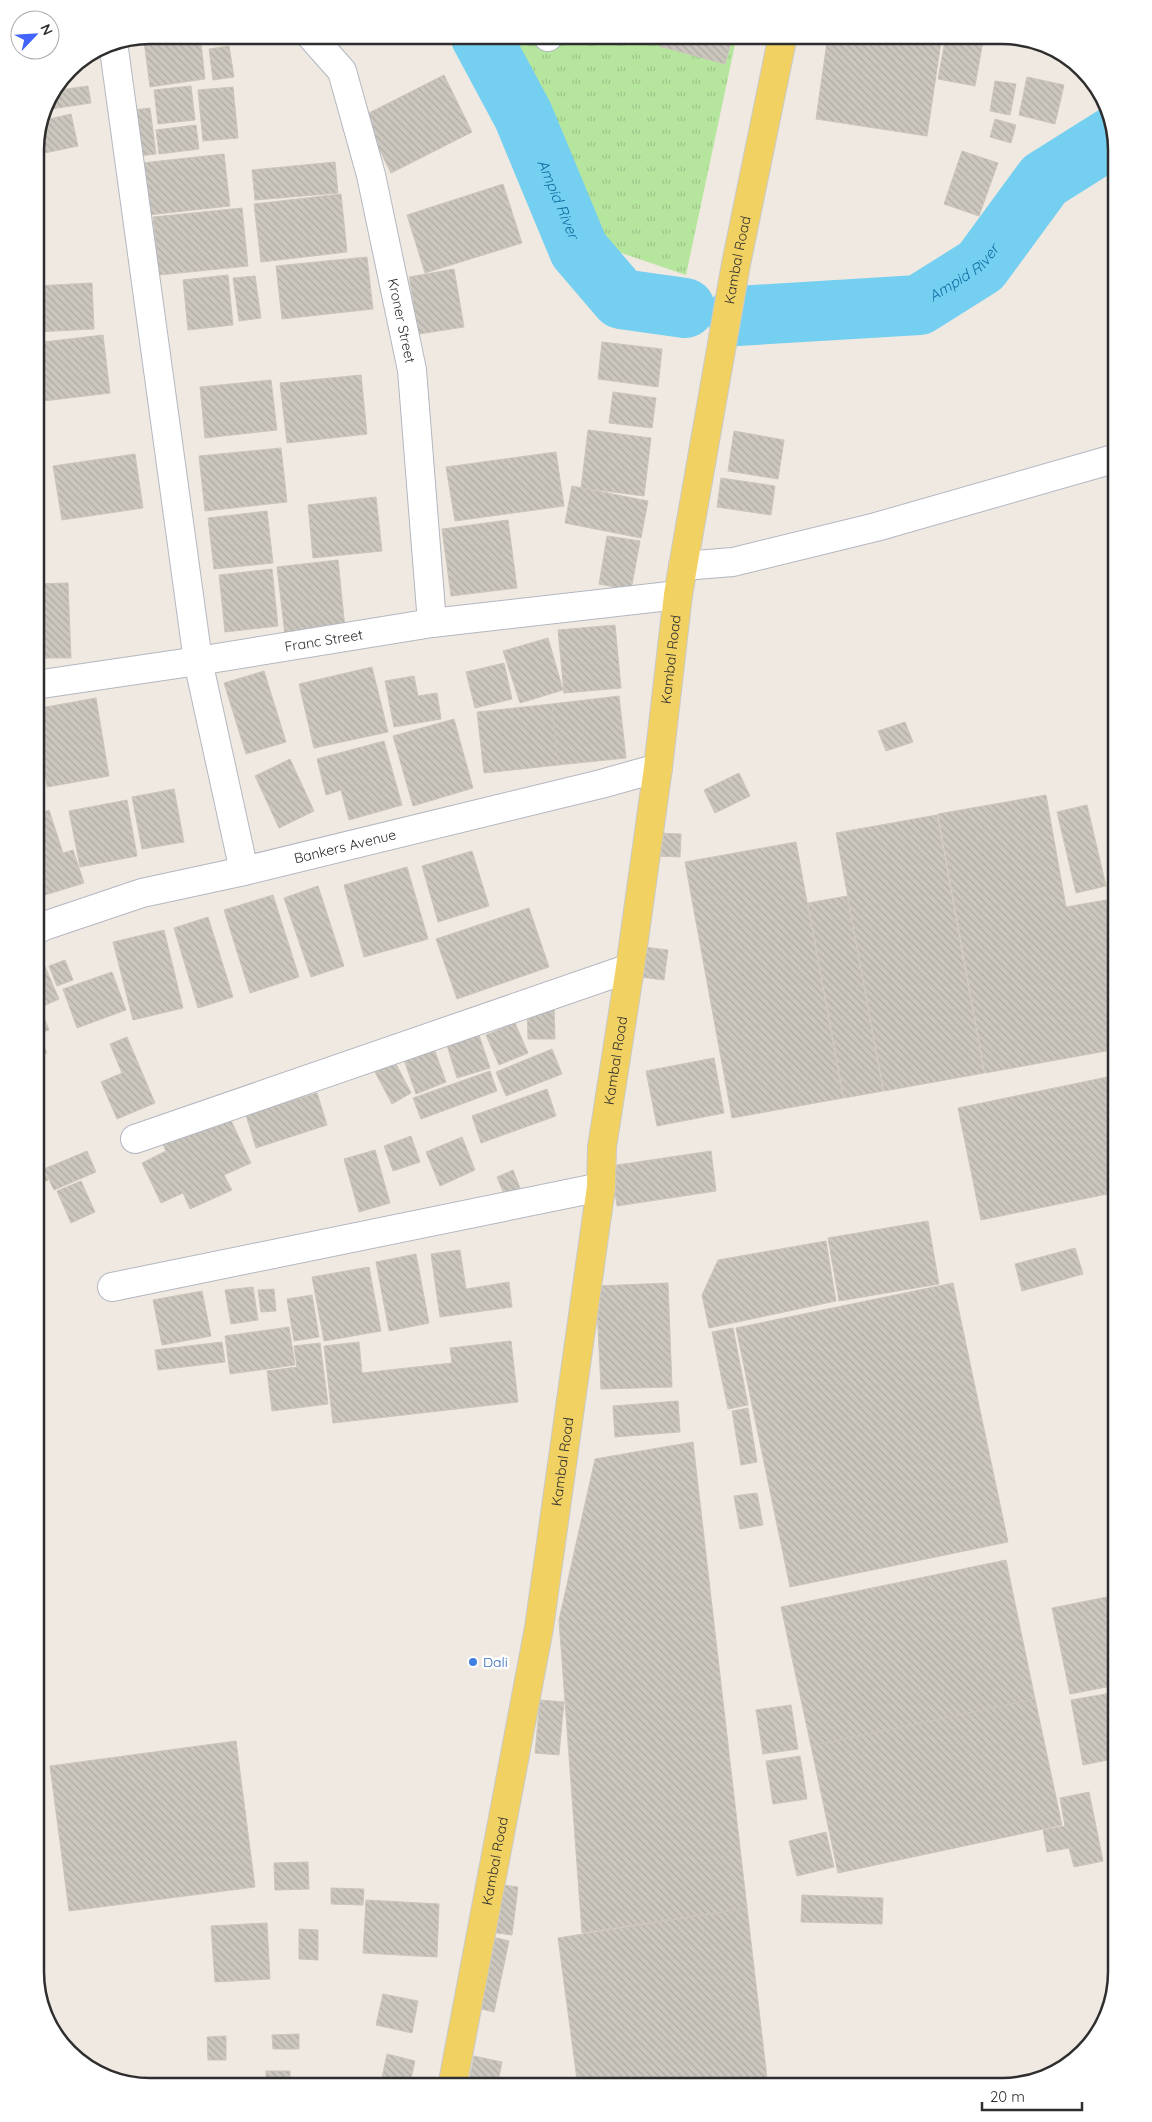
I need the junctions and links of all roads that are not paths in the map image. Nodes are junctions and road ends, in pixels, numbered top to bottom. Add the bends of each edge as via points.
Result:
1 (318, 44) edge
2 (781, 44) edge
3 (114, 50) edge
4 (1108, 461) edge
5 (683, 566) junction
6 (678, 595) junction
7 (432, 623) junction
8 (198, 661) junction
9 (44, 684) edge
10 (658, 768) junction
11 (244, 871) junction
12 (44, 926) edge
13 (630, 968) junction
14 (135, 1139) dead end
15 (601, 1187) junction
16 (112, 1287) dead end
17 (454, 2078) edge

1 - 7 street, Kroner Street via 342,71 371,175 410,360
2 - 5 main road, Kambal Road via 736,264
3 - 8 street
4 - 5 street via 866,529 733,562
5 - 6 main road, Kambal Road
6 - 7 street, Franc Street
6 - 10 main road, Kambal Road
7 - 8 street, Franc Street
8 - 9 street, Franc Street
8 - 11 street
10 - 11 street, Bankers Avenue
10 - 13 main road, Kambal Road
11 - 12 street, Bankers Avenue via 142,893
13 - 14 street
13 - 15 main road, Kambal Road via 602,1147
15 - 16 street
15 - 17 main road, Kambal Road via 539,1628

